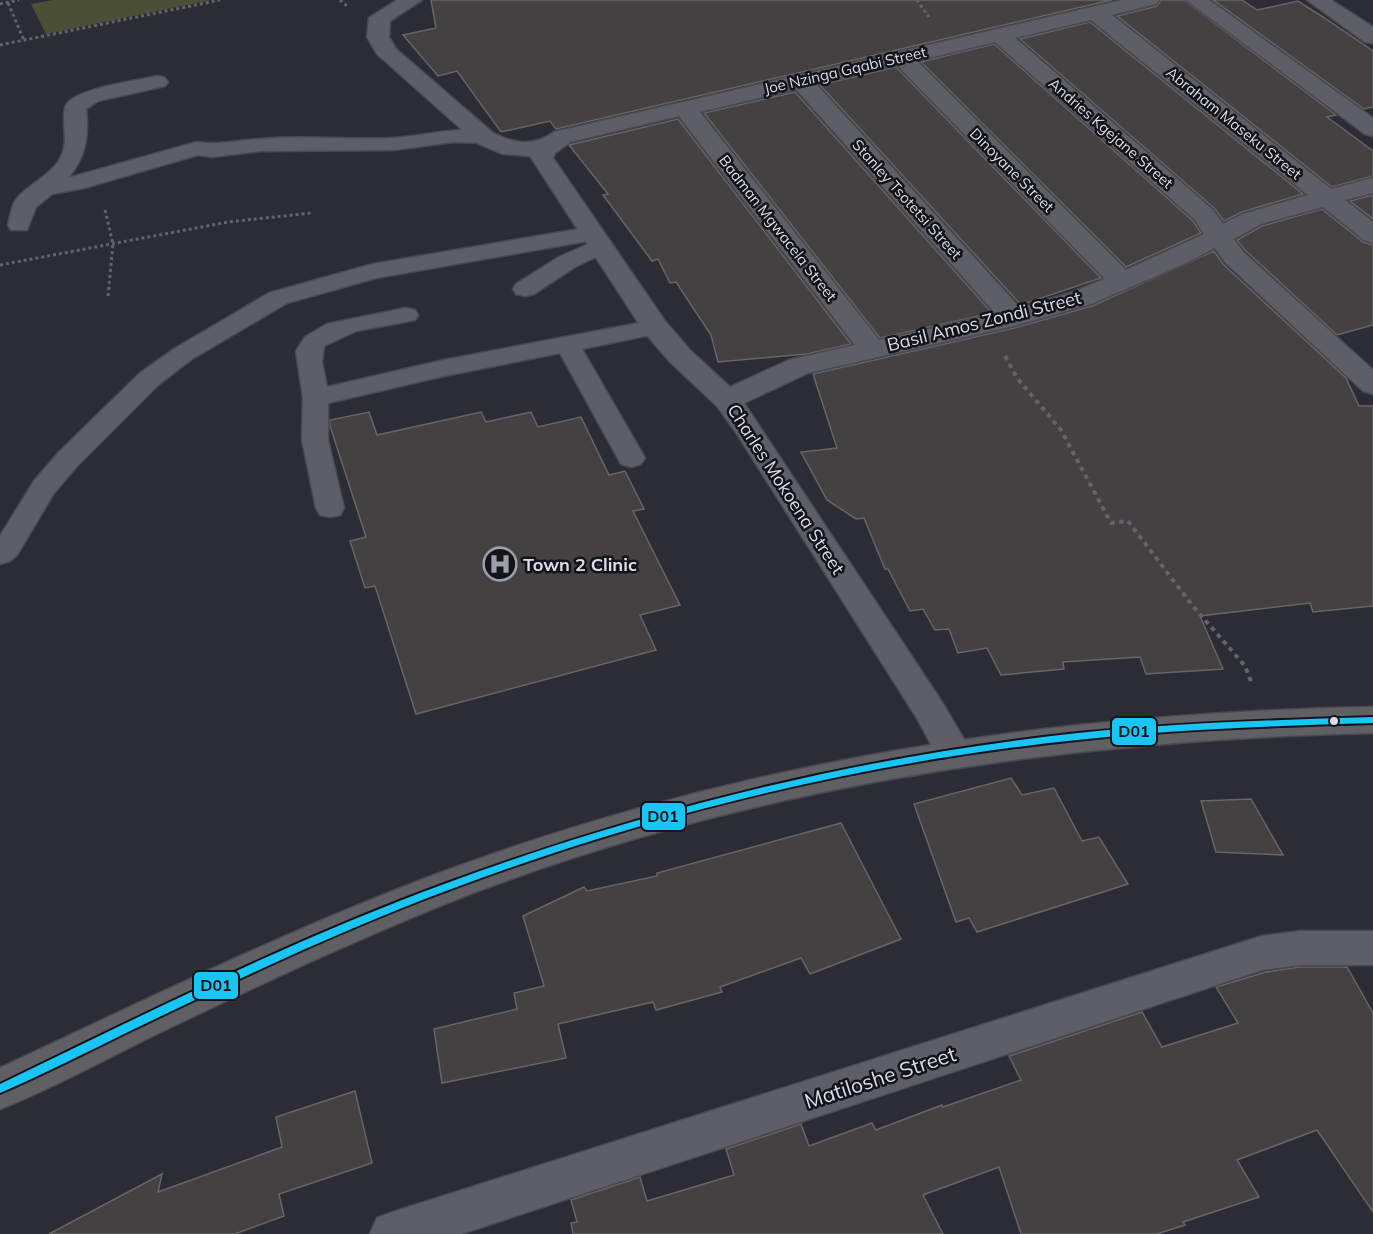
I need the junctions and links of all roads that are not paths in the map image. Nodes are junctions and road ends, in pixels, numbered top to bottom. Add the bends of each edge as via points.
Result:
1 (412, 0) edge
2 (1149, 0) edge
3 (1196, 0) edge
4 (1317, 0) edge
5 (1096, 12) junction
6 (999, 35) junction
7 (1373, 37) edge
8 (901, 57) junction
9 (800, 80) junction
10 (158, 81) dead end
11 (684, 107) junction
12 (1373, 129) edge
13 (485, 138) junction
14 (544, 150) junction
15 (1373, 185) edge
16 (45, 188) junction
17 (1326, 197) junction
18 (19, 225) dead end
19 (1373, 235) edge
20 (1217, 236) junction
21 (595, 240) junction
22 (1123, 282) junction
23 (525, 289) dead end
24 (406, 315) dead end
25 (1014, 318) junction
26 (655, 327) junction
27 (567, 344) junction
28 (872, 349) junction
29 (1373, 385) edge
30 (316, 398) junction
31 (727, 400) junction
32 (631, 458) dead end
33 (330, 508) dead end
34 (0, 554) edge
35 (1373, 720) edge
36 (954, 753) junction
37 (1373, 948) edge
38 (0, 1089) edge
39 (415, 1231) edge

1 - 13 street via 380,18 377,41
2 - 5 street, Joe Nzinga Gqabi Street
3 - 12 street
4 - 7 street
5 - 6 street, Joe Nzinga Gqabi Street
5 - 17 street, Abraham Maseku Street
6 - 8 street, Joe Nzinga Gqabi Street
6 - 20 street, Andries Kgejane Street via 1204,215
8 - 9 street, Joe Nzinga Gqabi Street
8 - 22 street, Dinoyane Street
9 - 11 street, Joe Nzinga Gqabi Street
9 - 25 street, Stanley Tsotetsi Street
10 - 16 lane via 90,96 75,107 79,133 75,153 63,172
11 - 14 street, Joe Nzinga Gqabi Street via 562,137
11 - 28 street, Badman Mgwacela Street
13 - 14 street via 503,147
13 - 16 lane via 453,136 394,144 261,145 212,151 197,148
14 - 21 street, Charles Mokoena Street via 541,158 545,167
15 - 17 street, Basil Amos Zondi Street
16 - 18 lane via 25,204
17 - 19 street, Abraham Maseku Street
17 - 20 street, Basil Amos Zondi Street via 1252,219
20 - 22 street, Basil Amos Zondi Street
20 - 29 street, Andries Kgejane Street via 1234,257
21 - 23 lane
21 - 26 street, Charles Mokoena Street
21 - 34 lane via 373,271 278,298 183,354 149,379 44,487
22 - 25 street, Basil Amos Zondi Street
24 - 30 lane via 335,329 312,343 309,352
25 - 28 street, Basil Amos Zondi Street
26 - 27 lane
26 - 31 street, Charles Mokoena Street
27 - 30 lane
27 - 32 lane
28 - 31 street, Basil Amos Zondi Street via 799,366
30 - 33 lane via 314,445
31 - 36 street, Charles Mokoena Street
35 - 36 main road via 1130,732
36 - 38 main road via 782,788 634,825 514,862 309,942
37 - 39 street, Matiloshe Street via 1300,948 1262,953

